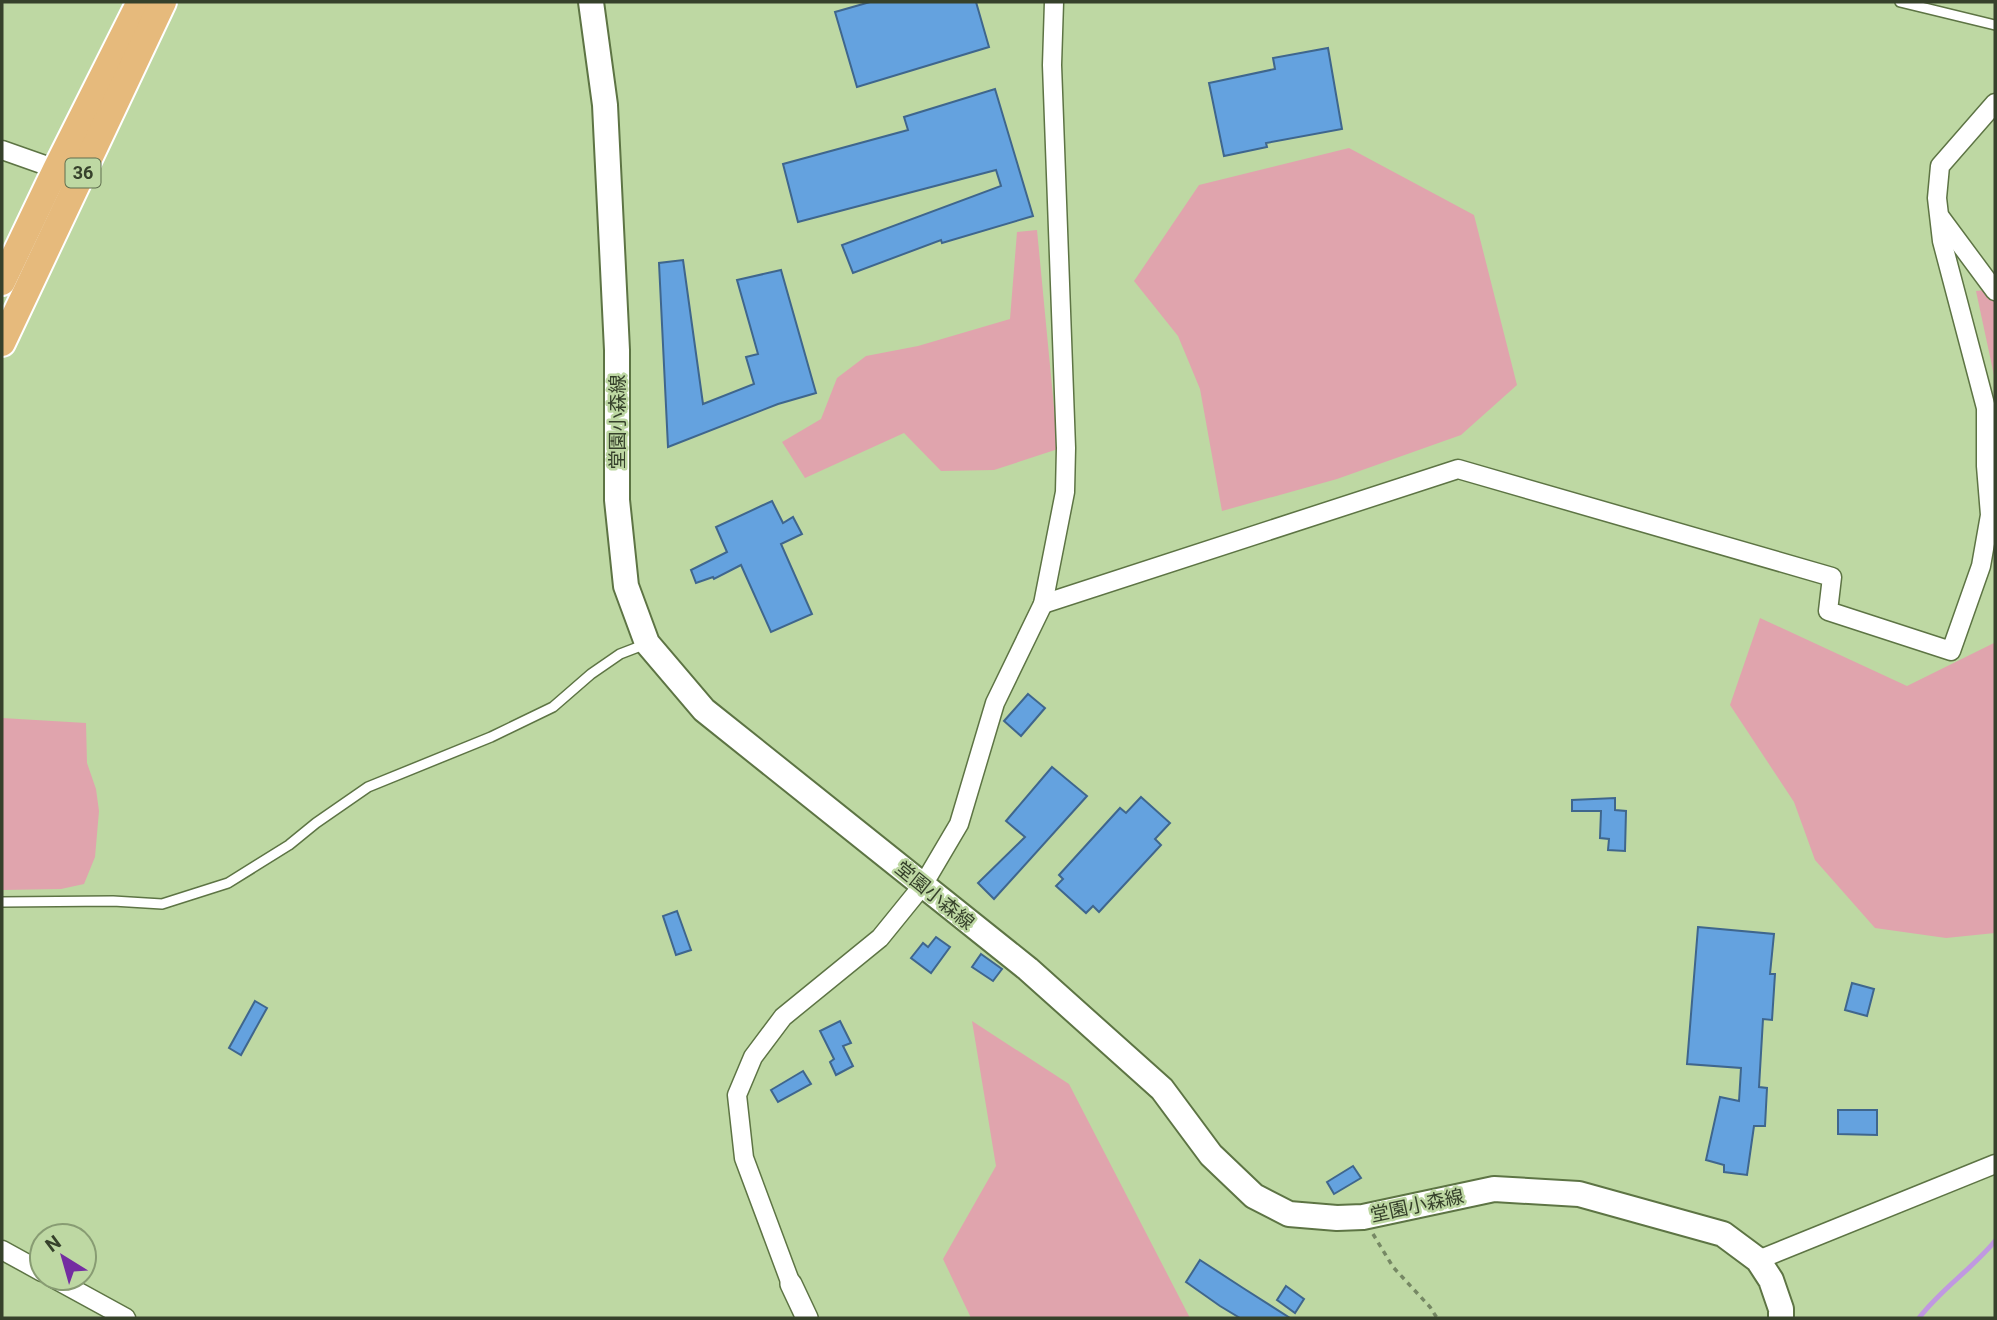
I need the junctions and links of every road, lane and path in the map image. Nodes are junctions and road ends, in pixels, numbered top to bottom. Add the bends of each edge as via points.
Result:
1 (140, 2) edge
2 (163, 2) edge
3 (591, 2) edge
4 (1054, 2) edge
5 (1900, 2) edge
6 (1995, 25) edge
7 (1995, 103) edge
8 (2, 150) edge
9 (56, 169) junction
10 (1941, 218) junction
11 (2, 282) edge
12 (1995, 291) edge
13 (2, 343) edge
14 (1043, 604) junction
15 (647, 643) junction
16 (923, 885) junction
17 (2, 902) edge
18 (1995, 1164) edge
19 (1363, 1217) junction
20 (2, 1250) edge
21 (1758, 1260) junction
22 (28, 1264) edge
23 (791, 1284) joint
24 (79, 1292) edge
25 (127, 1318) edge
26 (807, 1318) edge
27 (1437, 1318) edge
28 (1781, 1318) edge

1 - 9 main road, 36
2 - 13 main road, 36
3 - 15 main road, 堂園小森線 via 605,105 617,350 617,500 626,586
4 - 14 street via 1052,65 1066,448 1065,492
5 - 6 lane
7 - 10 street via 1940,166 1937,198
8 - 9 street
9 - 11 main road, 36
10 - 12 street
10 - 14 street via 1942,241 1986,408 1990,515 1981,566 1951,652 1828,611 1832,577 1458,469
14 - 16 street via 995,703 959,824
15 - 16 main road, 堂園小森線 via 704,710
15 - 17 lane via 620,654 553,707 368,786 289,845 228,883 162,904
16 - 19 main road, 堂園小森線 via 1028,969 1162,1089 1211,1154 1254,1196 1289,1214
16 - 23 street via 880,938 783,1017 753,1057 737,1096 744,1158
18 - 21 street
19 - 21 main road, 堂園小森線 via 1494,1189 1578,1194 1723,1234
19 - 27 path via 1393,1267
20 - 22 street
21 - 28 main road, 堂園小森線 via 1771,1280
23 - 26 street
24 - 25 street

